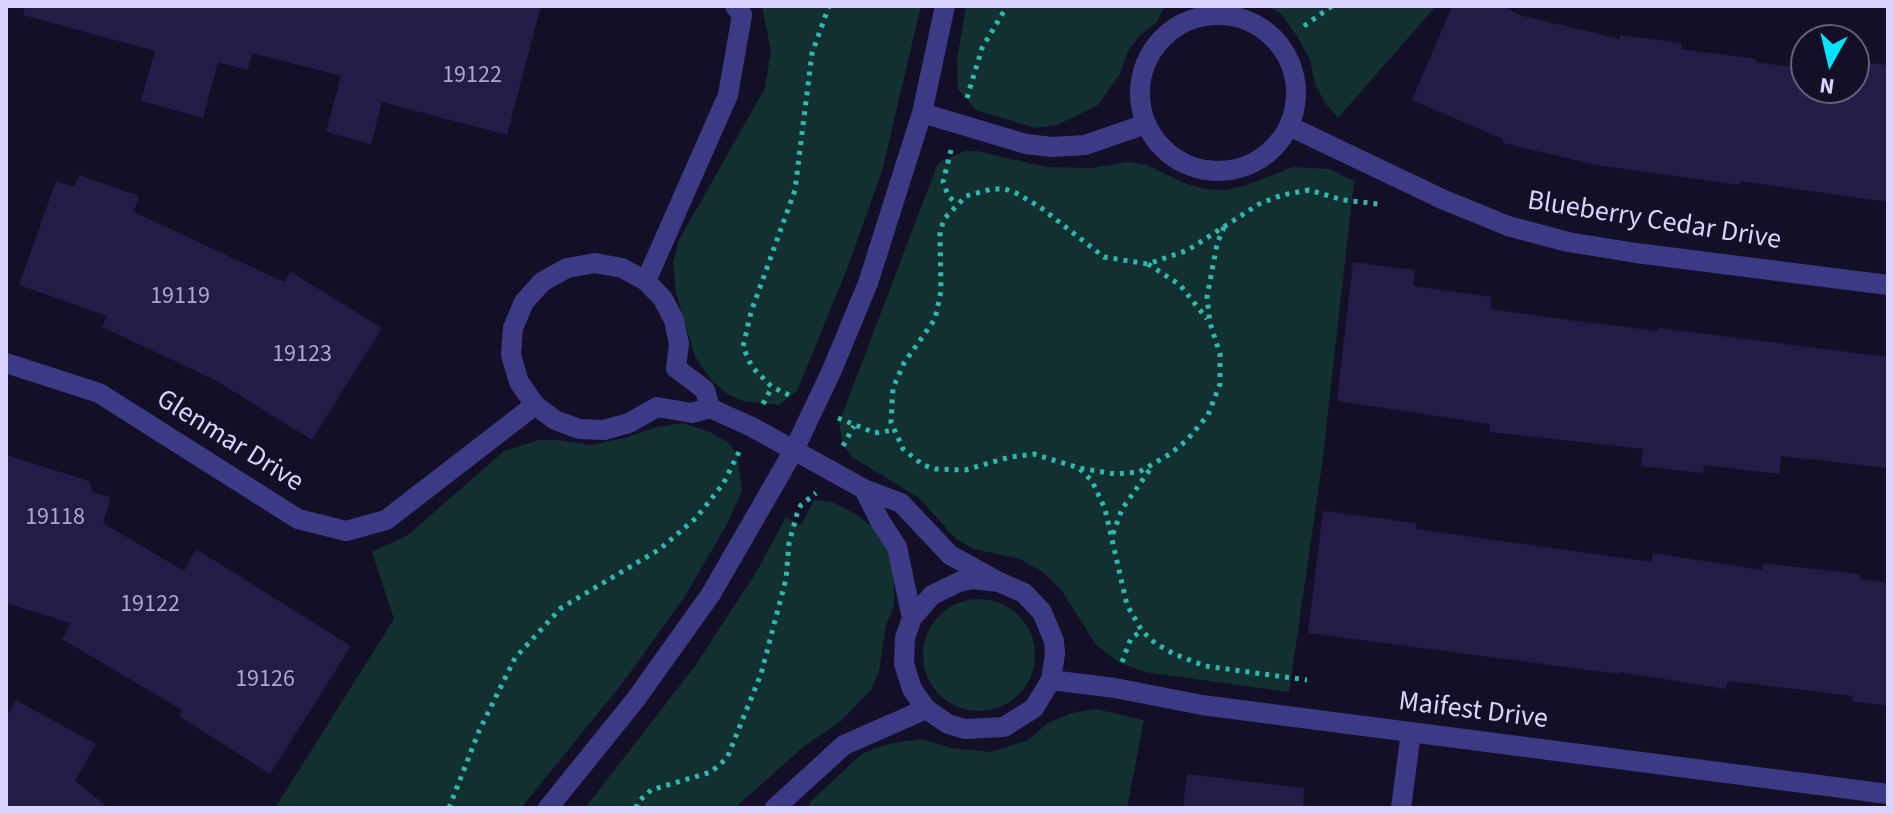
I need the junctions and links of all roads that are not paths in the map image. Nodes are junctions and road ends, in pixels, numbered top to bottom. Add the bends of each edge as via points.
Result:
1 (945, 6) edge
2 (738, 10) edge
3 (1214, 10) edge
4 (922, 113) junction
5 (1146, 124) junction
6 (1289, 126) junction
7 (646, 281) junction
8 (1888, 285) edge
9 (6, 363) edge
10 (535, 405) junction
11 (710, 408) junction
12 (794, 450) junction
13 (864, 489) junction
14 (999, 582) junction
15 (912, 618) junction
16 (1051, 680) junction
17 (926, 709) junction
18 (1411, 732) junction
19 (1888, 794) edge
20 (548, 808) edge
21 (775, 808) edge
22 (1401, 808) edge

1 - 4 street
2 - 7 street via 728,95
3 - 5 street via 1174,26 1151,50 1139,81
3 - 6 street via 1267,31 1288,57 1297,89
4 - 5 street via 1052,147 1085,145
4 - 12 street via 868,283
5 - 6 street via 1156,143 1182,163 1214,172 1246,167 1274,149
6 - 8 street, Blueberry Cedar Drive via 1442,199 1538,234 1636,253
7 - 10 street via 622,268 595,263 567,268 542,282 524,302 513,328 511,355 519,382
7 - 11 street via 674,320 676,368 705,390
9 - 10 street, Glenmar Drive via 99,393 298,519 346,531 386,520
10 - 11 street via 579,429 604,430 657,407 692,413
11 - 12 street
12 - 13 street
12 - 20 street via 711,594
13 - 14 street via 901,503 950,555
13 - 15 street via 897,547
14 - 15 street via 959,582 932,595
14 - 16 street via 1024,593 1042,612 1054,641
15 - 17 street via 904,664
16 - 17 street via 1034,708 1004,727 965,729
16 - 18 street, Maifest Drive
17 - 21 street via 844,745
18 - 19 street, Maifest Drive
18 - 22 street

